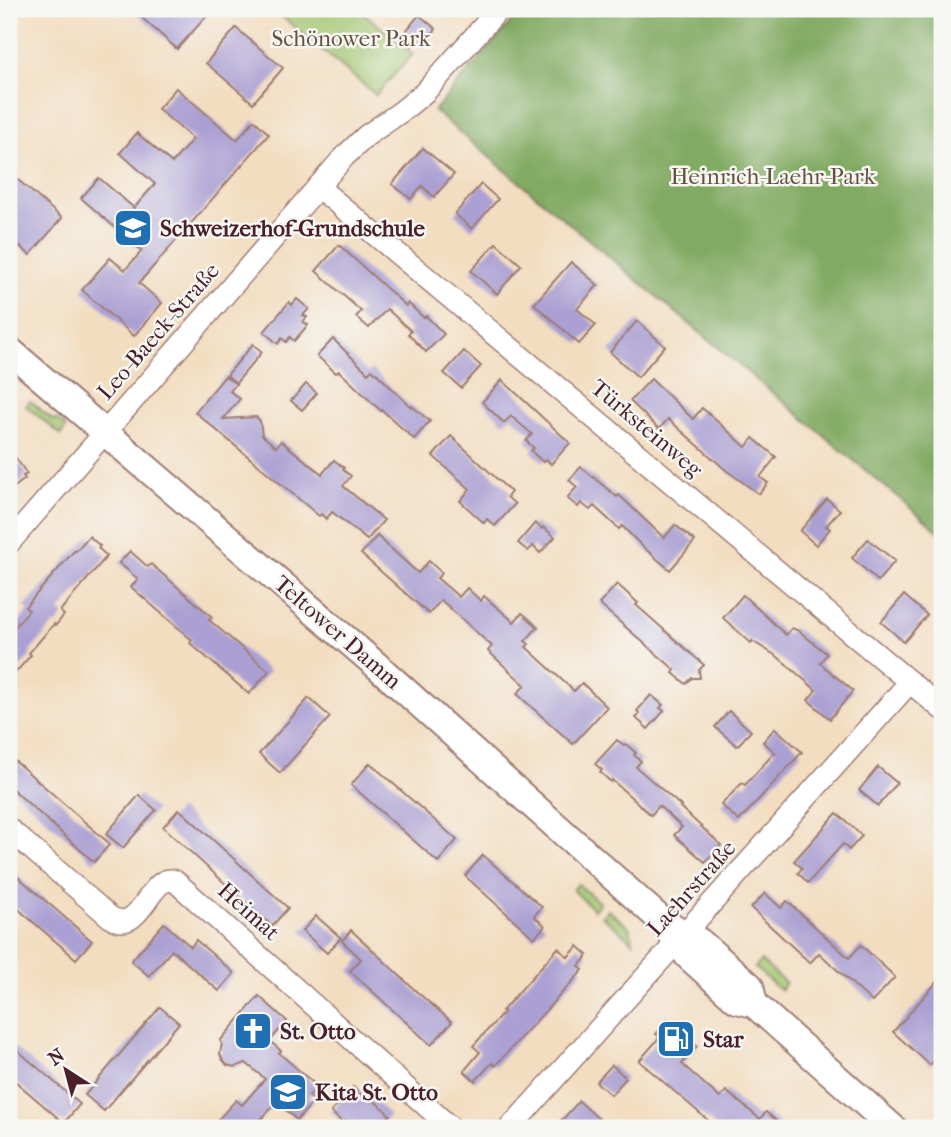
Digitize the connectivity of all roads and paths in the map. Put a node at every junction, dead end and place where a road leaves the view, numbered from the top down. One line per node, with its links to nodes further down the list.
1 (499, 9): 2 (street, Leo-Baeck-Straße)
2 (318, 187): 4 (street, Leo-Baeck-Straße); 6 (street, Türksteinweg)
3 (9, 349): 4 (main road, Teltower Damm)
4 (105, 432): 5 (street, Leo-Baeck-Straße); 9 (main road, Teltower Damm)
5 (9, 543)
6 (910, 682): 7 (street, Türksteinweg); 9 (street, Laehrstraße)
7 (942, 709)
8 (9, 829): 10 (street, Heimat)
9 (681, 938): 11 (street, Laehrstraße); 12 (main road, Teltower Damm)
10 (451, 1128)
11 (510, 1128)
12 (893, 1128)

